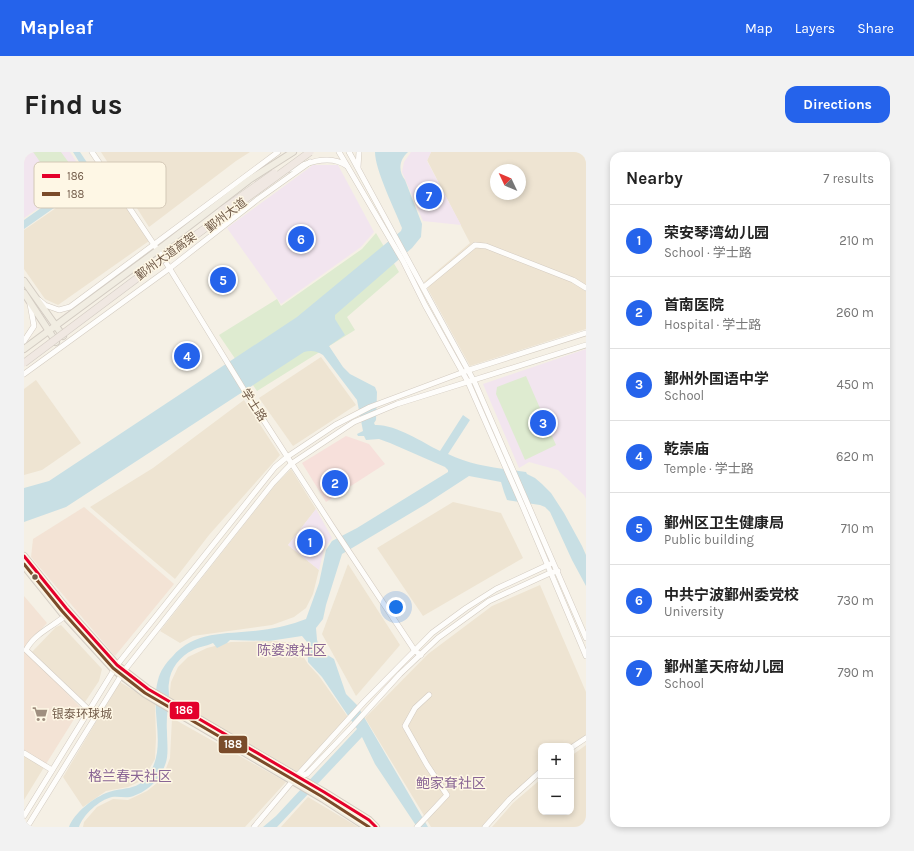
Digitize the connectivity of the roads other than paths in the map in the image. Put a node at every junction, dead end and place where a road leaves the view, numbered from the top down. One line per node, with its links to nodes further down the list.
1 (92, 152): 10 (street, 学士路)
2 (278, 152): 17 (street, 鄞州大道)
3 (303, 152): 35 (highway, 鄞州大道高架, bridge)
4 (310, 152): 36 (highway, 鄞州大道高架, bridge)
5 (314, 152): 13 (main road, 鄞州大道)
6 (339, 152): 12 (street)
7 (349, 152): 14 (street)
8 (359, 152): 14 (street)
9 (290, 153): 17 (main road, 鄞州大道)
10 (99, 162)
11 (310, 162): 12 (street); 13 (street); 20 (street, 鄞州大道)
12 (347, 167): 16 (street)
13 (287, 170): 19 (main road, 鄞州大道)
14 (359, 170): 16 (street)
15 (130, 208): 17 (street, 学士路)
16 (390, 233): 18 (street)
17 (156, 247): 19 (street, 学士路); 25 (street, 鄞州大道); 27 (main road, 鄞州大道)
18 (405, 259): 22 (street); 38 (street)
19 (165, 261): 20 (street, 学士路); 30 (main road, 鄞州大道)
20 (170, 268): 39 (street, 鄞州大道); 42 (street, 学士路)
21 (24, 281): 25 (main road)
22 (424, 287): 23 (street); 37 (street)
23 (586, 288)
24 (24, 293): 26 (main road)
25 (34, 295): 27 (main road)
26 (30, 303): 28 (main road); 31 (street)
27 (56, 326): 28 (main road, 鄞州大道); 30 (main road)
28 (49, 331): 32 (main road); 34 (main road, 鄞州大道)
29 (586, 333): 37 (street)
30 (63, 336): 32 (main road, 鄞州大道)
31 (24, 341)
32 (56, 342): 36 (main road, 鄞州大道)
33 (586, 345): 40 (street)
34 (24, 350)
35 (24, 358)
36 (24, 364)
37 (469, 370): 38 (street); 40 (street)
38 (463, 372): 41 (street); 42 (street)
39 (24, 374)
40 (474, 380): 41 (street); 43 (street)
41 (468, 382): 43 (street); 44 (street)
42 (287, 457): 44 (street, 学士路); 57 (street)
43 (507, 462): 45 (street)
44 (292, 464): 54 (street, 学士路); 58 (street)
45 (526, 507): 47 (street); 48 (street)
46 (24, 556): 57 (main road)
47 (554, 562): 48 (street); 50 (street)
48 (547, 565): 51 (street); 54 (street)
49 (24, 566): 52 (main road)
50 (558, 571): 51 (street); 53 (street)
51 (550, 573): 55 (street); 56 (street)
52 (65, 616): 57 (main road); 60 (street)
53 (586, 638)
54 (415, 650): 55 (street, 学士路); 66 (street)
55 (421, 655): 66 (street)
56 (586, 656)
57 (115, 668): 58 (main road); 60 (street)
58 (122, 673): 66 (main road); 66 (main road); 68 (street)
59 (430, 695): 72 (street)
60 (89, 710): 64 (street)
61 (586, 738): 62 (street)
62 (574, 746)
63 (24, 753): 64 (street)
64 (52, 770): 67 (street)
65 (538, 774): 73 (street)
66 (296, 779): 69 (street); 70 (main road); 71 (main road)
67 (24, 816)
68 (27, 827)
69 (254, 827)
70 (366, 827)
71 (376, 827)
72 (417, 827)
73 (485, 827)

